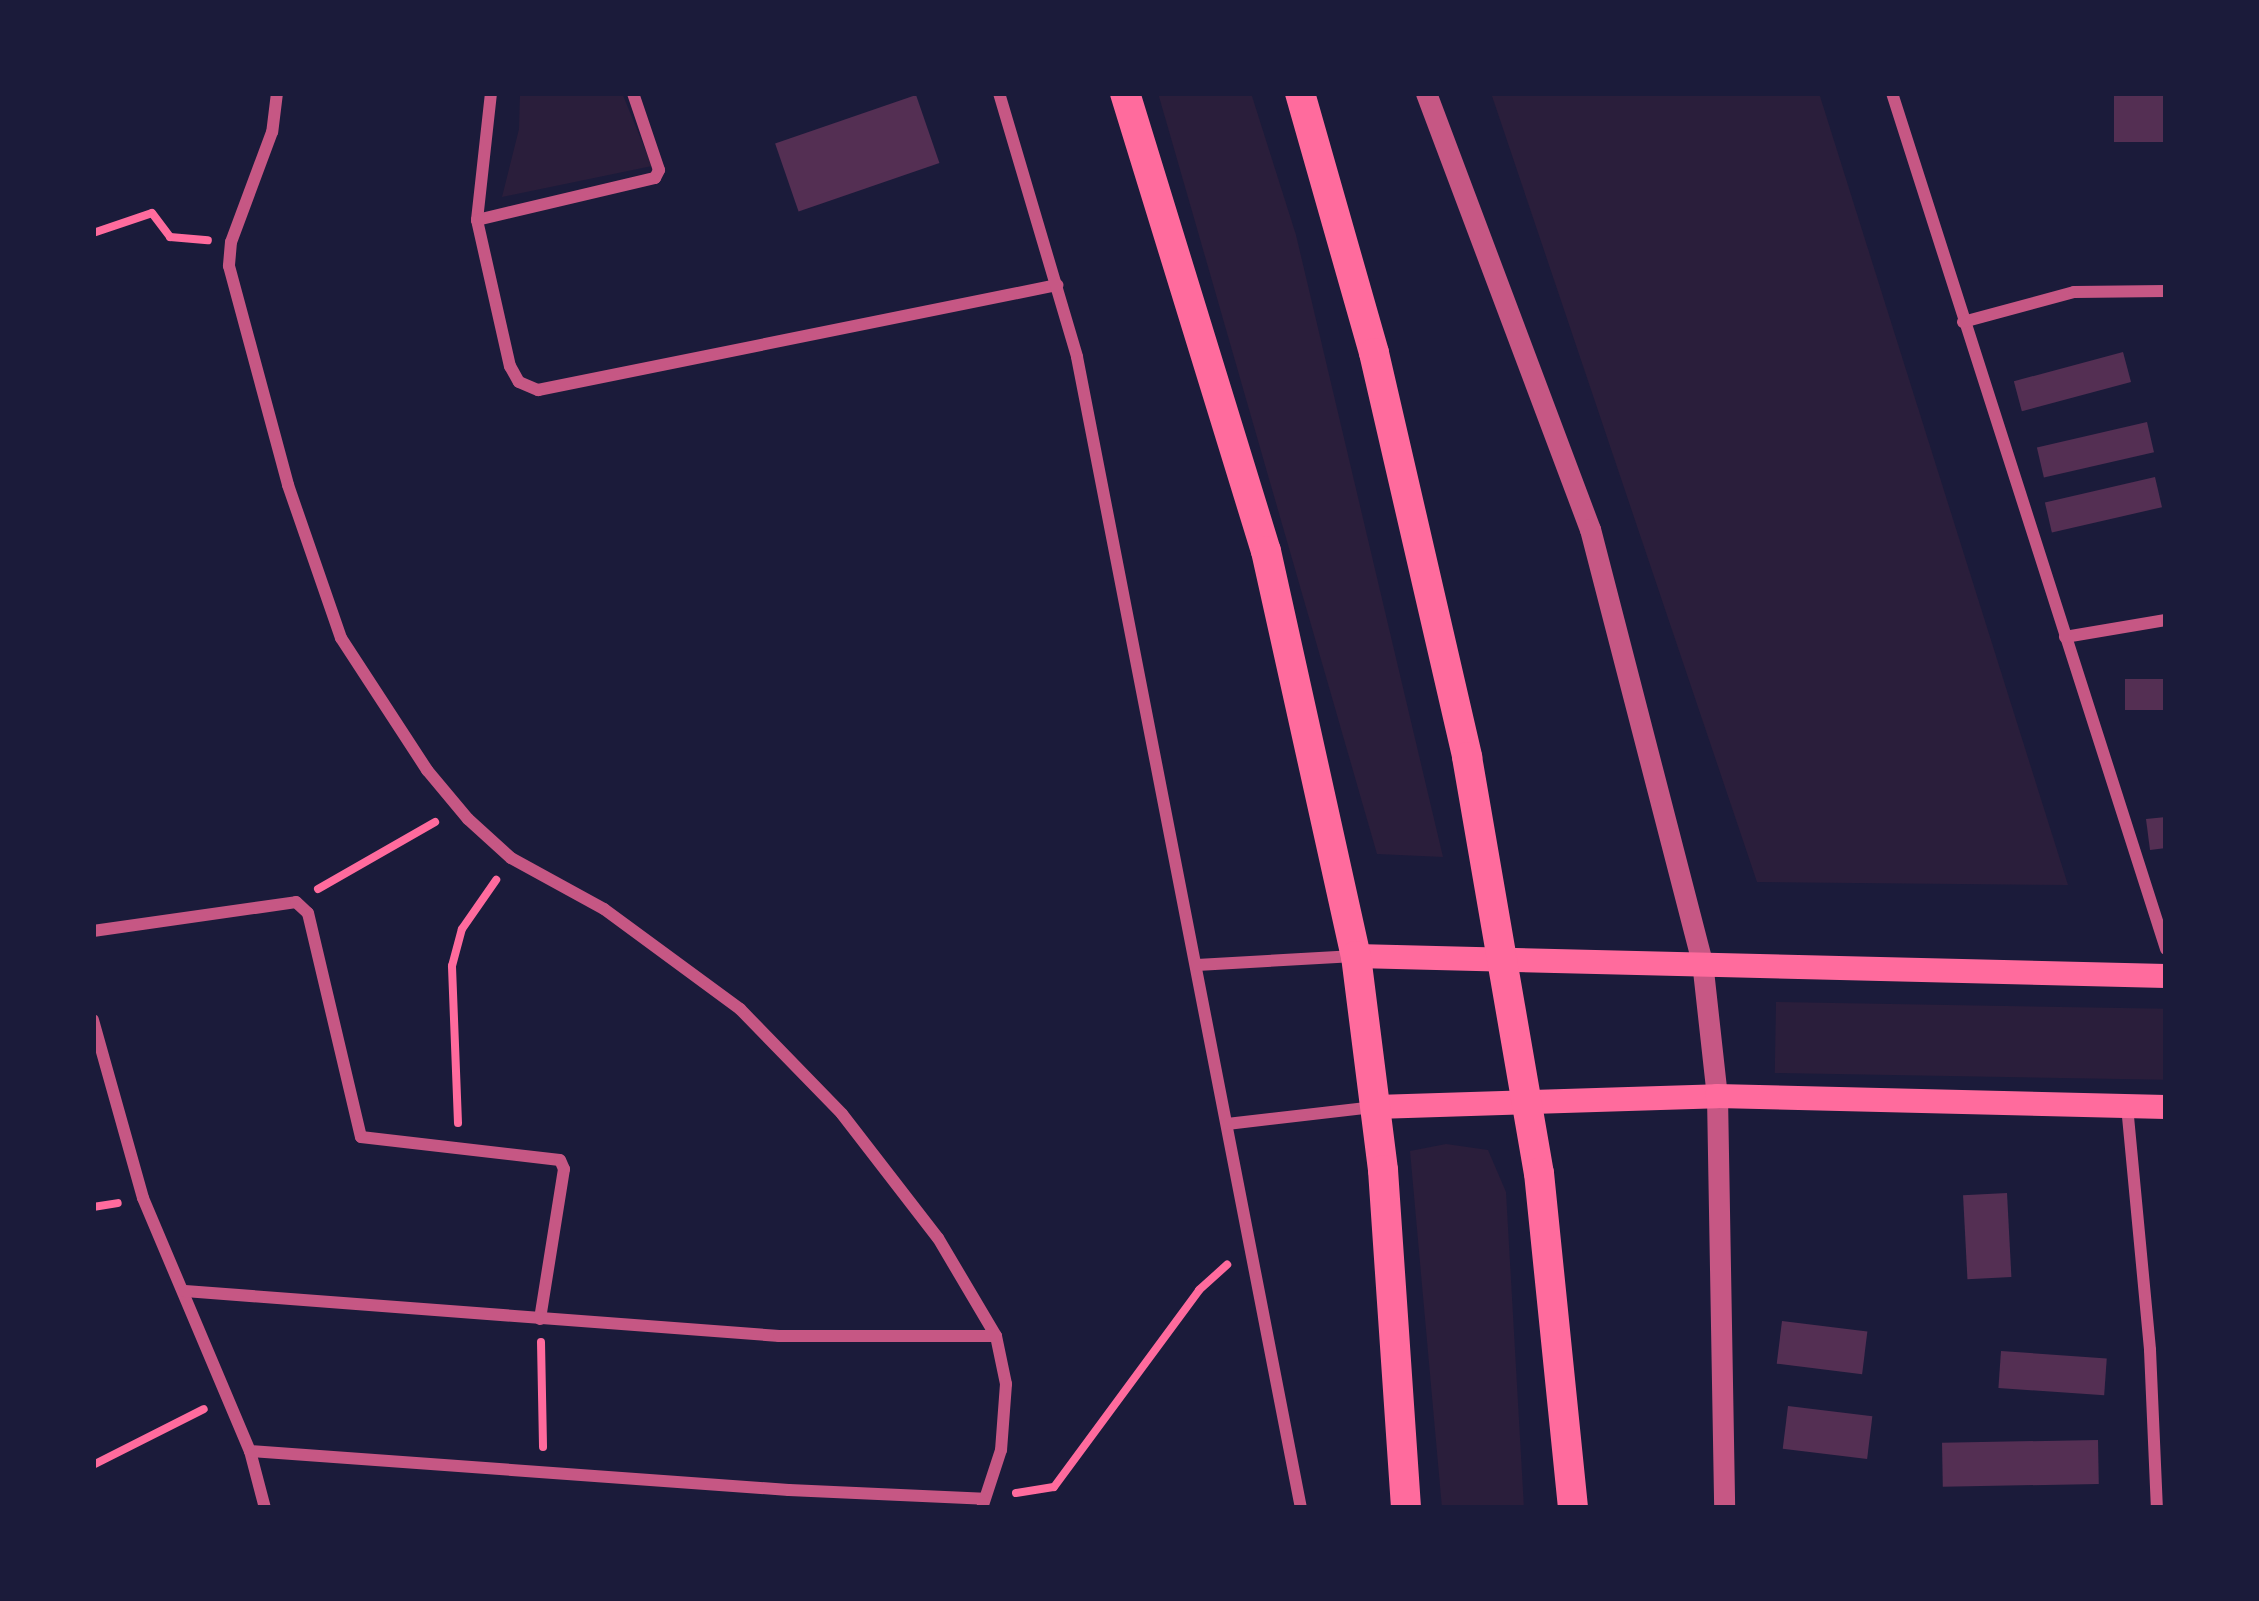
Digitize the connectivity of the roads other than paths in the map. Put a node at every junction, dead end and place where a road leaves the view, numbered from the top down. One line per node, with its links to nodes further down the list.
1 (277, 93): 31 (street)
2 (491, 93): 9 (street)
3 (633, 93): 9 (street)
4 (999, 93): 10 (street)
5 (1125, 93): 17 (main road)
6 (1300, 93): 18 (main road)
7 (1426, 93): 19 (street)
8 (1892, 93): 12 (street)
9 (477, 220): 10 (street)
10 (1057, 285): 20 (street)
11 (2166, 291): 12 (street)
12 (1963, 322): 14 (street)
13 (2166, 620): 14 (street)
14 (2065, 637): 16 (street)
15 (93, 931): 30 (street)
16 (2166, 949)
17 (1356, 956): 18 (main road); 20 (street); 26 (main road)
18 (1505, 960): 19 (main road); 24 (main road)
19 (1702, 961): 21 (main road); 23 (street)
20 (1197, 965): 28 (street)
21 (2166, 976)
22 (93, 1020): 29 (street)
23 (1717, 1096): 24 (main road); 25 (main road); 39 (street)
24 (1528, 1104): 26 (main road); 38 (main road)
25 (2127, 1105): 27 (main road); 33 (street)
26 (1376, 1107): 28 (street); 37 (main road)
27 (2166, 1107)
28 (1227, 1124): 36 (street)
29 (185, 1291): 30 (street); 32 (street)
30 (540, 1319): 31 (street)
31 (996, 1336): 34 (street)
32 (250, 1451): 34 (street); 35 (street)
33 (2162, 1490): 40 (street)
34 (983, 1503)
35 (265, 1508)
36 (1300, 1508)
37 (1406, 1508)
38 (1573, 1508)
39 (1724, 1508)
40 (2157, 1508)

